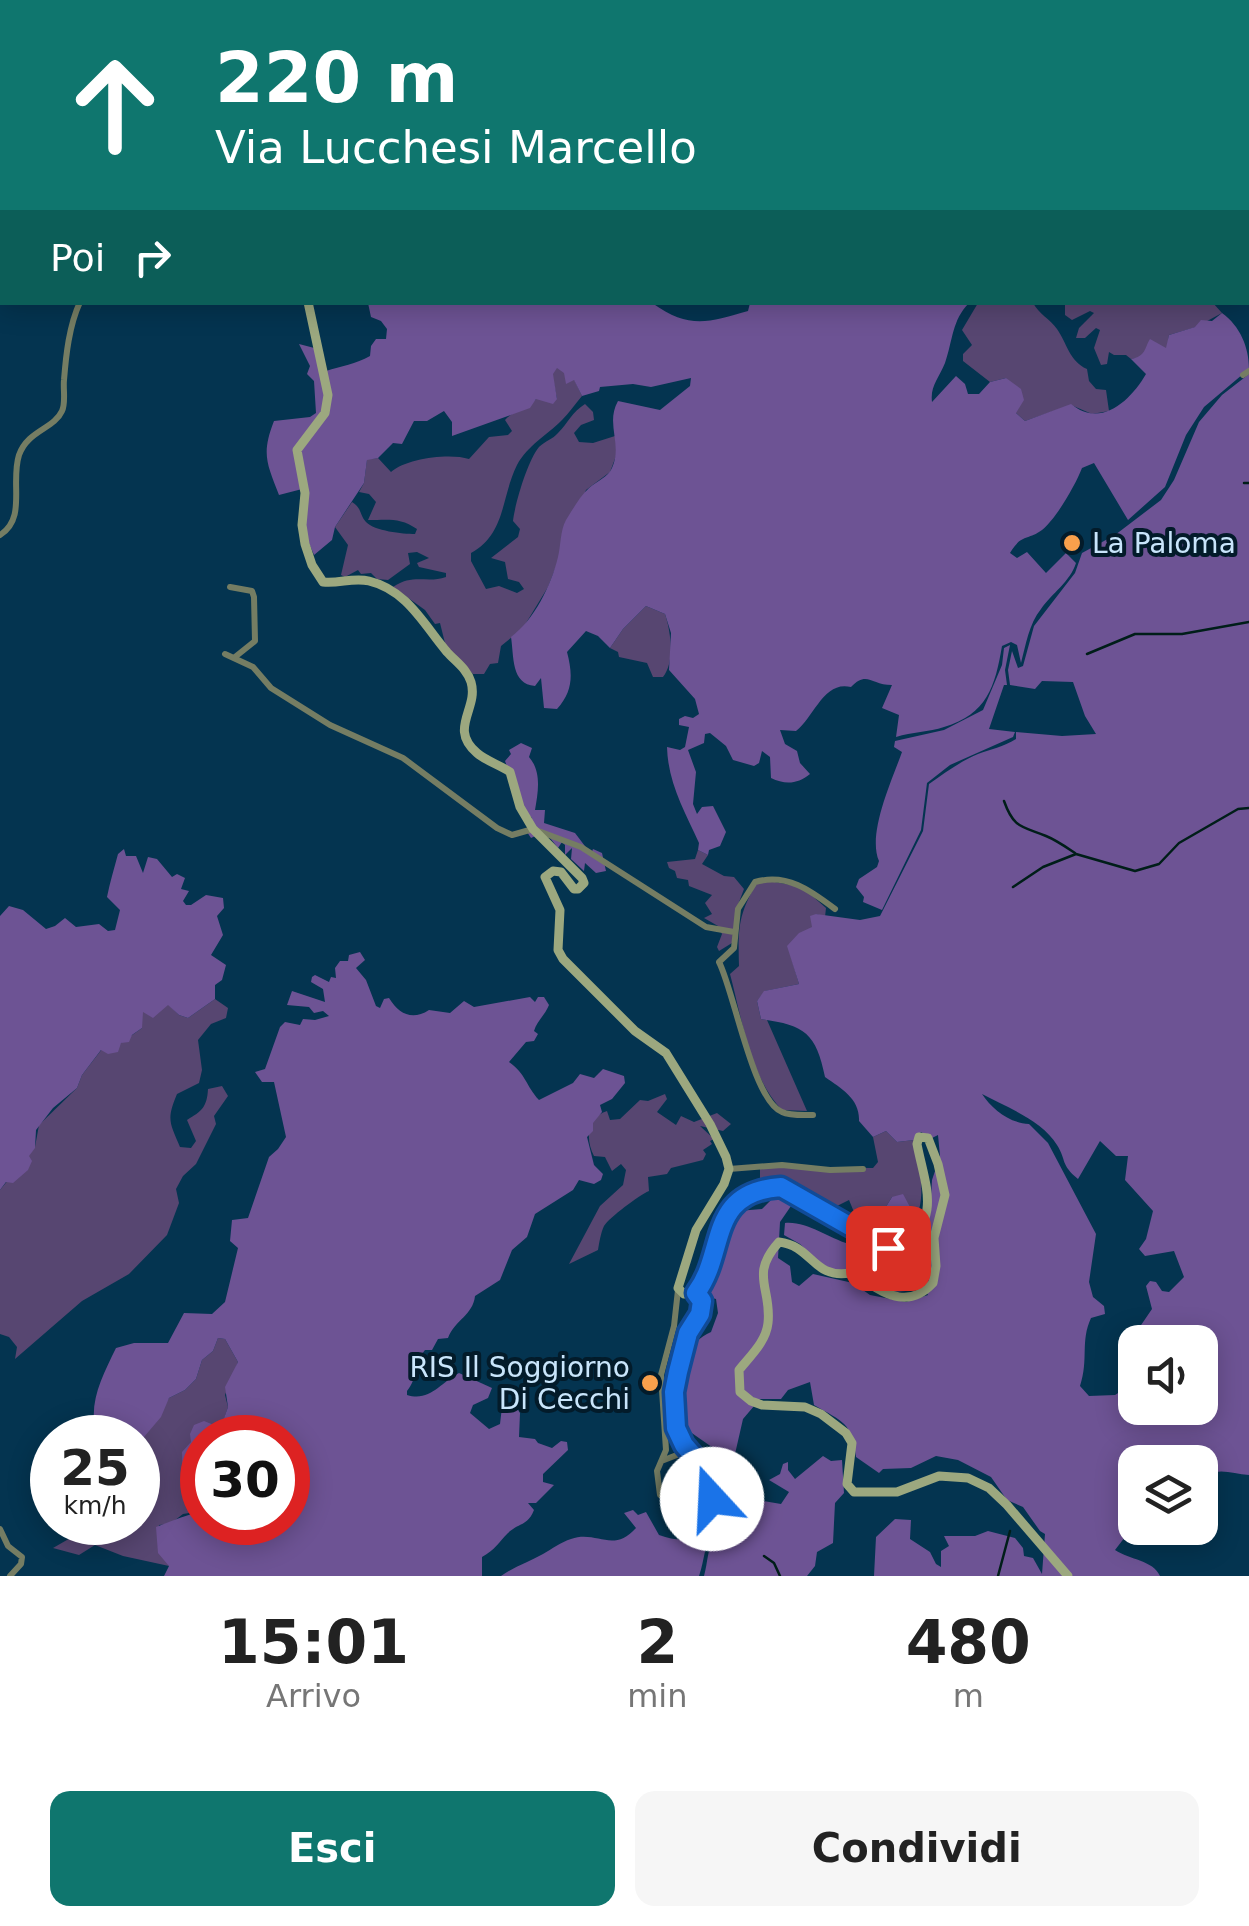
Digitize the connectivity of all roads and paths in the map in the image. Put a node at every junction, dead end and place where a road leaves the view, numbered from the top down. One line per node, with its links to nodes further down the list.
1 (79, 305): 3 (street)
2 (309, 305): 7 (street)
3 (0, 534)
4 (230, 587): 6 (street)
5 (225, 654): 6 (street)
6 (235, 657): 7 (street)
7 (533, 829): 9 (street); 11 (street)
8 (835, 909): 9 (street)
9 (734, 932): 10 (street)
10 (814, 1116)
11 (729, 1169): 12 (street); 13 (street)
12 (863, 1169)
13 (678, 1288): 14 (street); 16 (street)
14 (696, 1293): 15 (street); 21 (street)
15 (693, 1454): 16 (street); 18 (street)
16 (664, 1460): 17 (street)
17 (660, 1495)
18 (706, 1513)
19 (0, 1530): 20 (street)
20 (10, 1576)
21 (1068, 1576)

